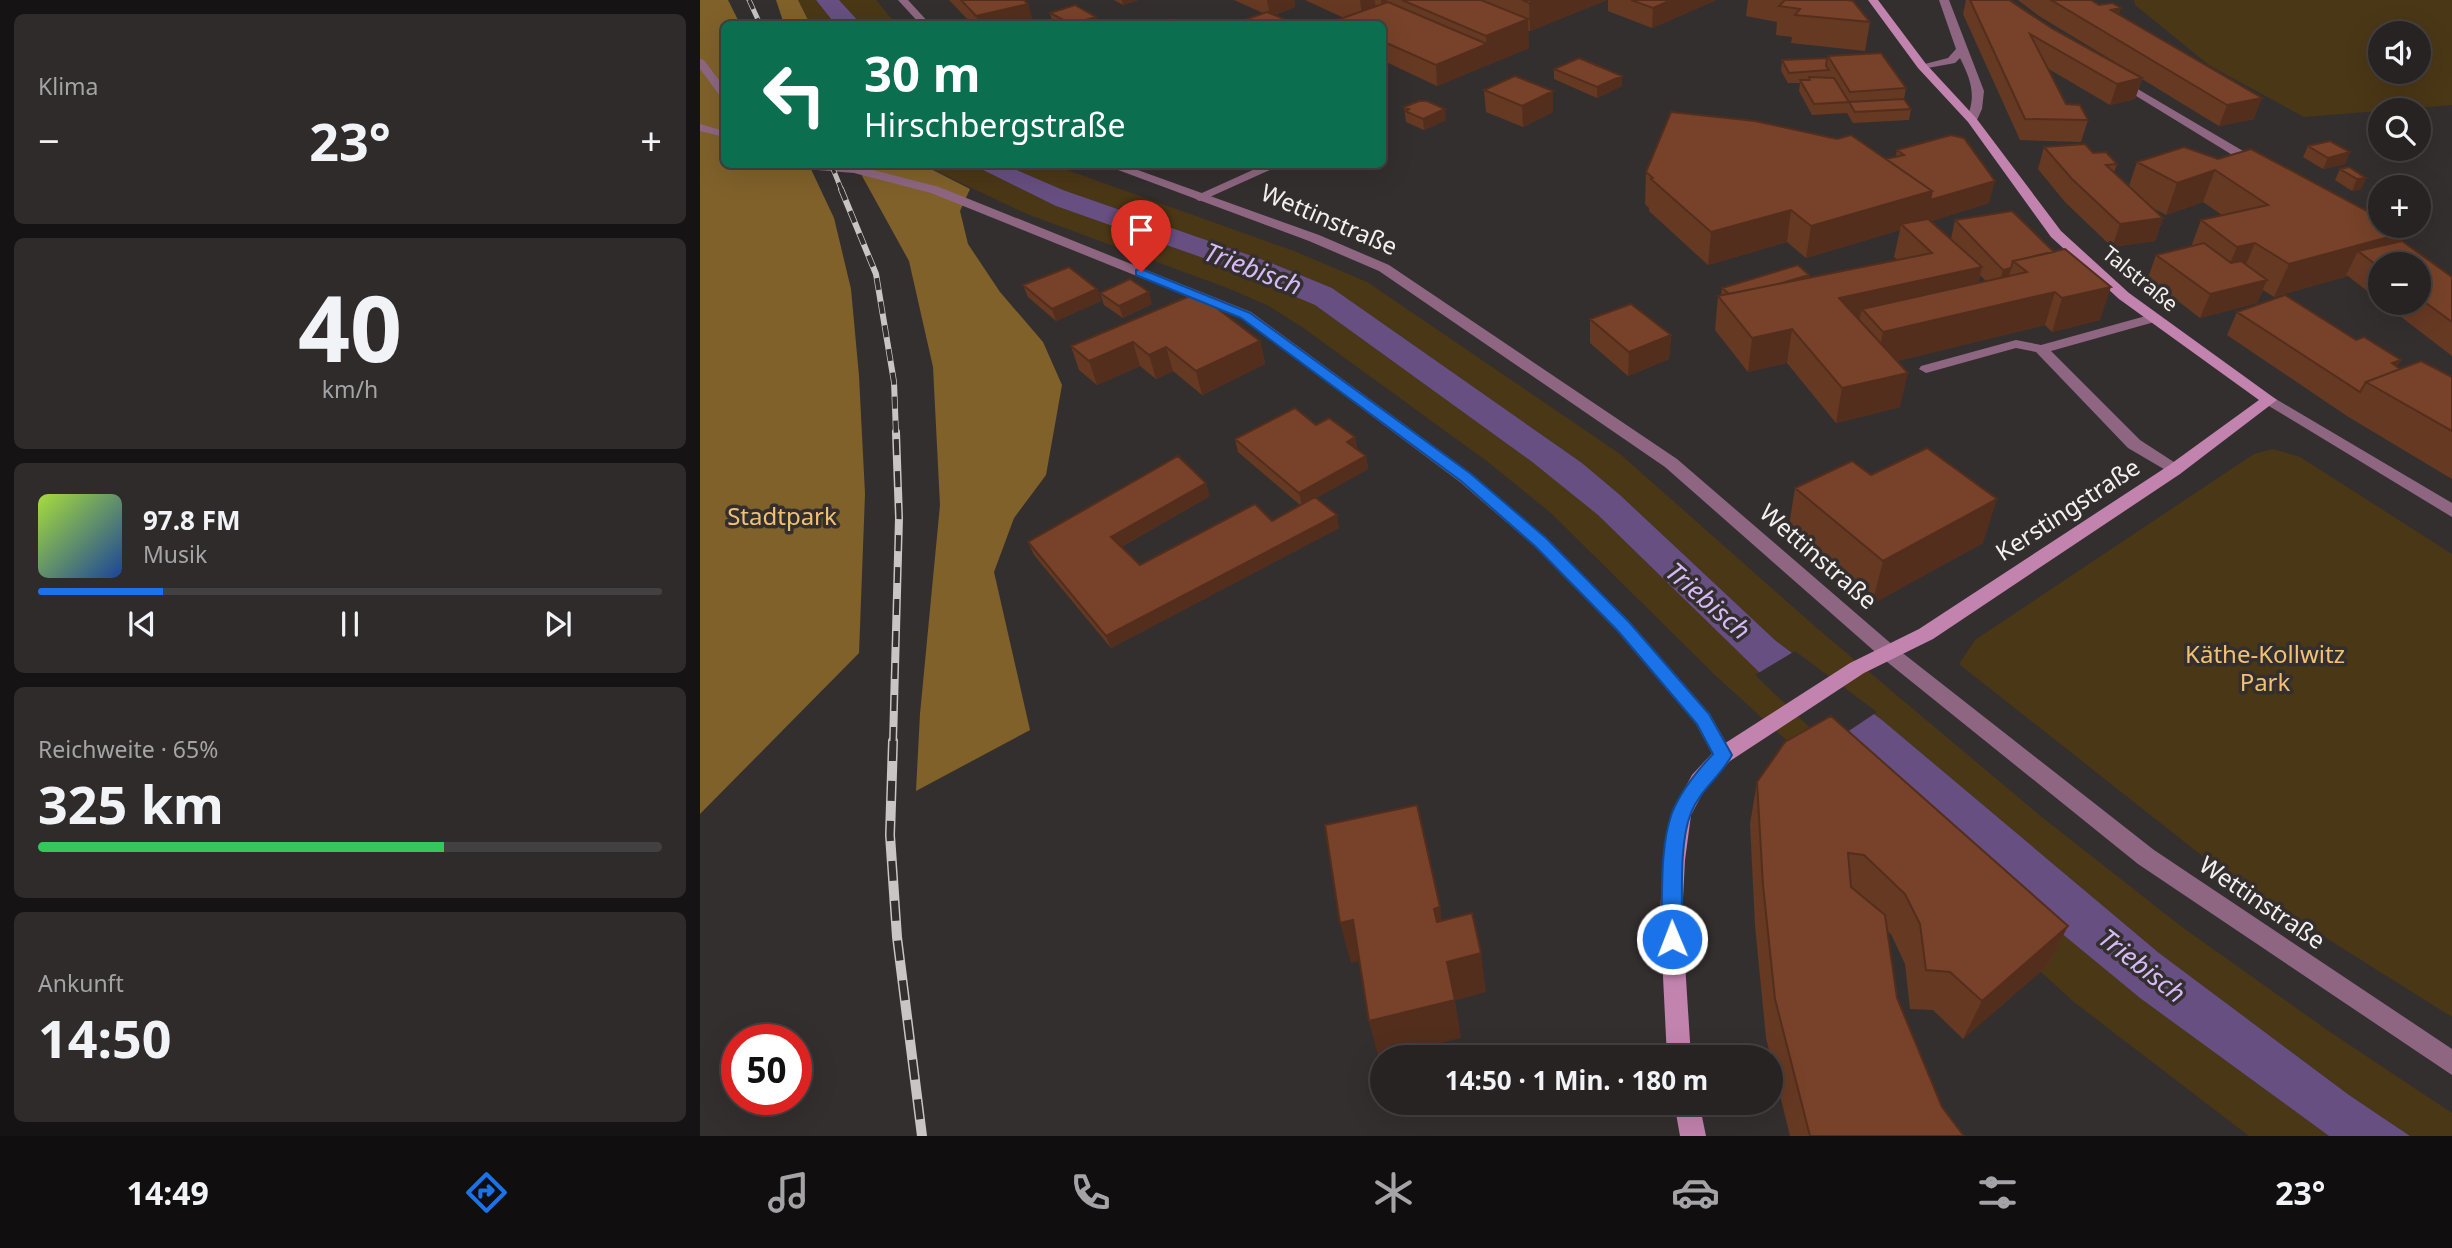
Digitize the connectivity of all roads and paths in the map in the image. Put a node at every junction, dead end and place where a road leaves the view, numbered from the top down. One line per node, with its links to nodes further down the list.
1 (903, 0): 4 (street)
2 (1873, 0): 7 (main road, Talstraße)
3 (1944, 0): 5 (street)
4 (922, 21)
5 (1961, 50): 7 (street); 10 (street)
6 (700, 62): 9 (street)
7 (1922, 66): 10 (main road, Talstraße)
8 (2105, 72): 16 (street)
9 (721, 90)
10 (1972, 120): 18 (main road, Talstraße)
11 (700, 127): 12 (street)
12 (721, 133)
13 (842, 168): 25 (street)
14 (1119, 168): 17 (street, Wettinstraße)
15 (1268, 168): 17 (street)
16 (2266, 170)
17 (1199, 197): 24 (street, Wettinstraße)
18 (2153, 318): 19 (street); 21 (main road, Talstraße)
19 (2041, 349): 20 (street); 22 (street)
20 (1926, 369)
21 (2269, 400): 22 (main road, Kerstingstraße); 23 (street, Talstraße)
22 (2174, 470): 24 (main road, Kerstingstraße)
23 (2452, 511)
24 (1888, 652): 25 (main road, Kerstingstraße); 27 (street, Wettinstraße)
25 (1723, 755): 26 (main road, Kerstingstraße)
26 (1678, 1045)
27 (2452, 1063)
28 (1689, 1115): 29 (main road)
29 (1693, 1136)

